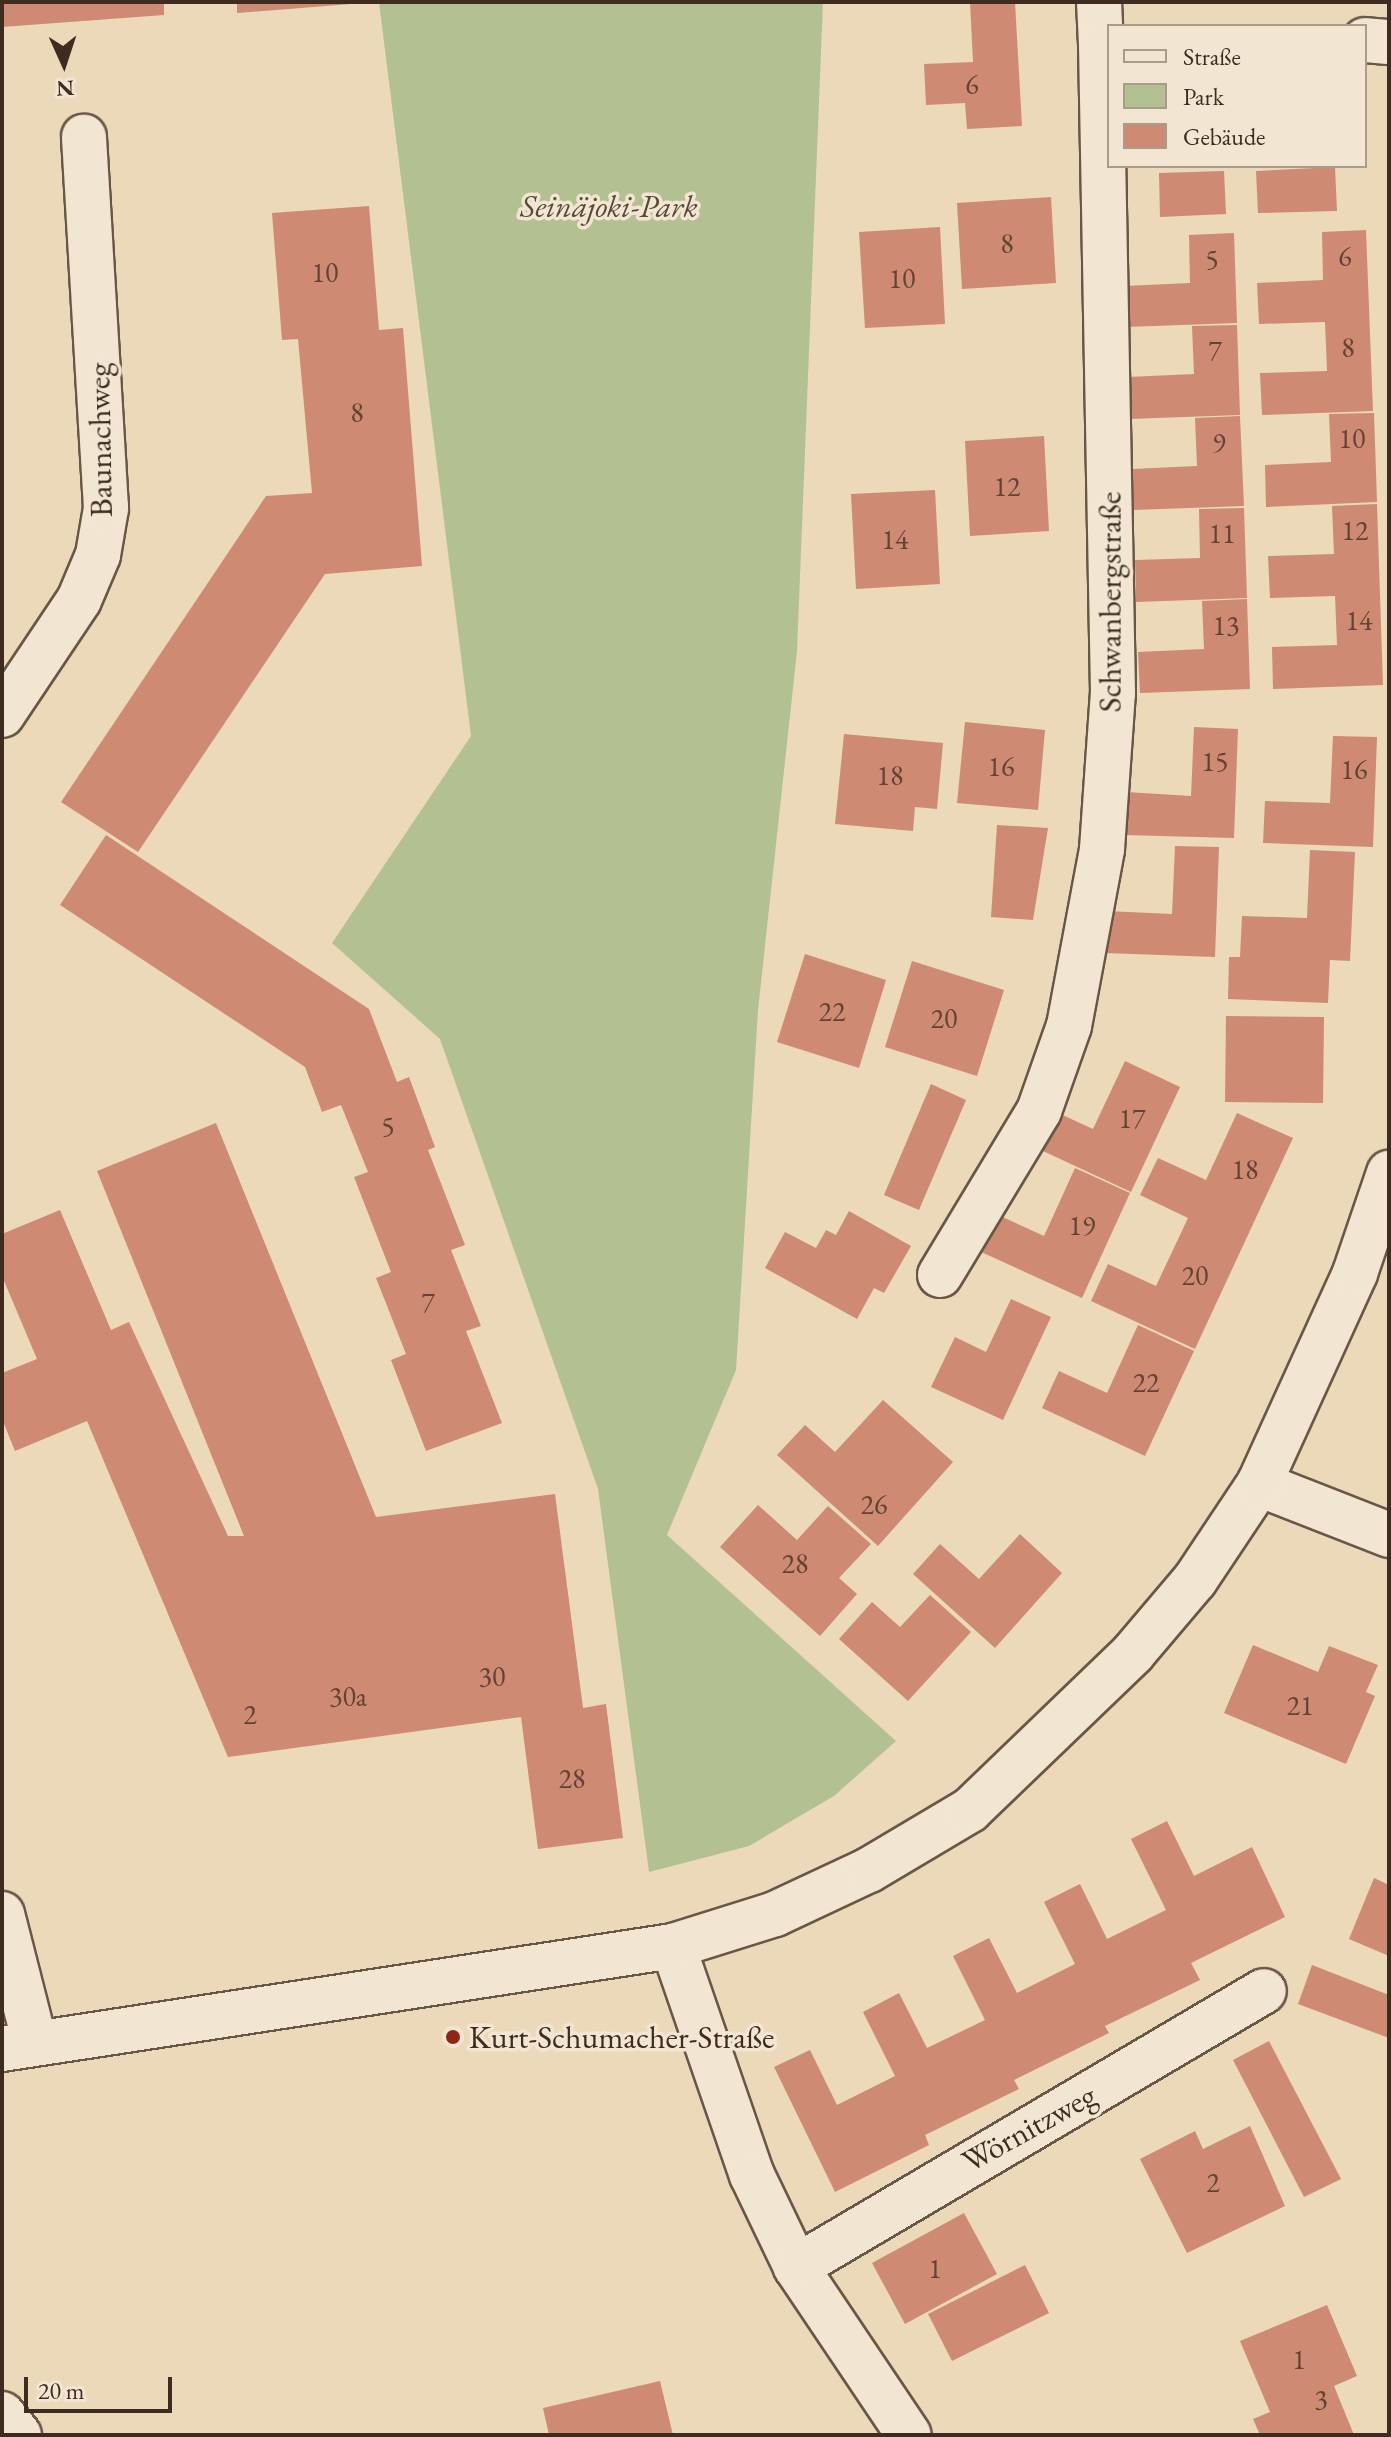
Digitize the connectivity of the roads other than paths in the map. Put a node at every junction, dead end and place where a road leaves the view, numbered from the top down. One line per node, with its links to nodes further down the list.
1 (1099, 2): 4 (street, Schwanbergstraße)
2 (1367, 40): 3 (street)
3 (1389, 42)
4 (1105, 45): 8 (street, Schwanbergstraße)
5 (84, 137): 6 (street, Baunachweg)
6 (2, 715)
7 (1389, 1173): 9 (street)
8 (940, 1275)
9 (1259, 1484): 10 (street); 12 (street)
10 (1389, 1535)
11 (2, 1914): 14 (street)
12 (673, 1946): 14 (street); 15 (street)
13 (1264, 1991): 15 (street, Wörnitzweg)
14 (18, 2046)
15 (796, 2267): 18 (street)
16 (2, 2414): 17 (street)
17 (19, 2435)
18 (909, 2435)

